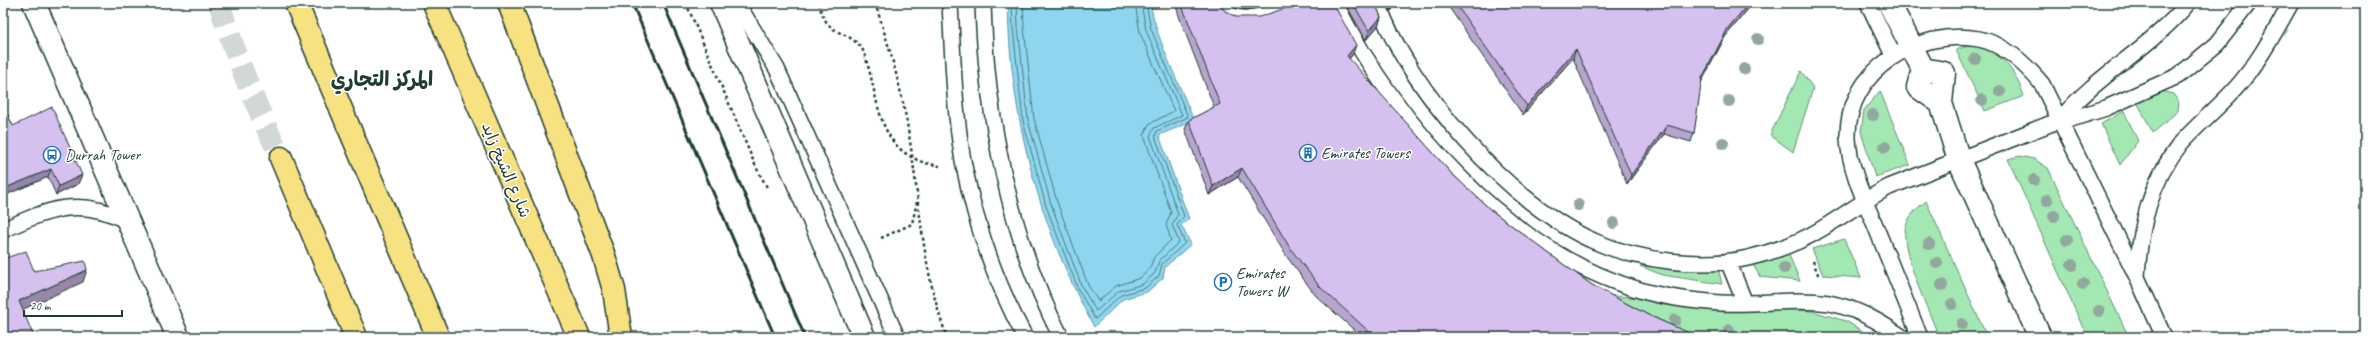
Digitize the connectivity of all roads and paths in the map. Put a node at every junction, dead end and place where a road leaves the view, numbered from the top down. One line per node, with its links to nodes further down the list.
1 (34, 3): 27 (street)
2 (296, 3): 37 (highway)
3 (434, 3): 38 (highway, شارع الشيخ زايد)
4 (509, 3): 39 (highway)
5 (721, 3): 40 (street)
6 (738, 3): 41 (lane)
7 (819, 3): 24 (path)
8 (875, 3): 26 (path, bridge)
9 (950, 3): 43 (lane)
10 (983, 3): 44 (lane)
11 (1219, 3): 12 (lane)
12 (1296, 3)
13 (1335, 3): 33 (lane)
14 (1378, 3): 31 (lane)
15 (1868, 3): 20 (lane)
16 (1889, 3): 20 (street)
17 (2188, 3): 21 (lane)
18 (2249, 3): 21 (lane)
19 (2291, 3): 32 (lane)
20 (1902, 51): 21 (lane); 23 (street); 25 (lane)
21 (2060, 120): 23 (lane); 32 (lane)
22 (280, 158): 36 (highway)
23 (1959, 160): 25 (lane); 47 (street)
24 (916, 161)
25 (1865, 200): 29 (lane); 46 (lane)
26 (917, 202): 30 (path); 42 (path, bridge)
27 (126, 220): 28 (lane); 35 (street)
28 (3, 230)
29 (1804, 238): 31 (lane); 34 (path)
30 (878, 239)
31 (1728, 262): 33 (lane)
32 (2137, 277): 48 (lane)
33 (1745, 303): 34 (lane)
34 (1828, 303): 45 (lane)
35 (178, 337)
36 (356, 337)
37 (438, 337)
38 (579, 337)
39 (622, 337)
40 (864, 337)
41 (897, 337)
42 (947, 337)
43 (1025, 337)
44 (1061, 337)
45 (1902, 337)
46 (1920, 337)
47 (2040, 337)
48 (2164, 337)

